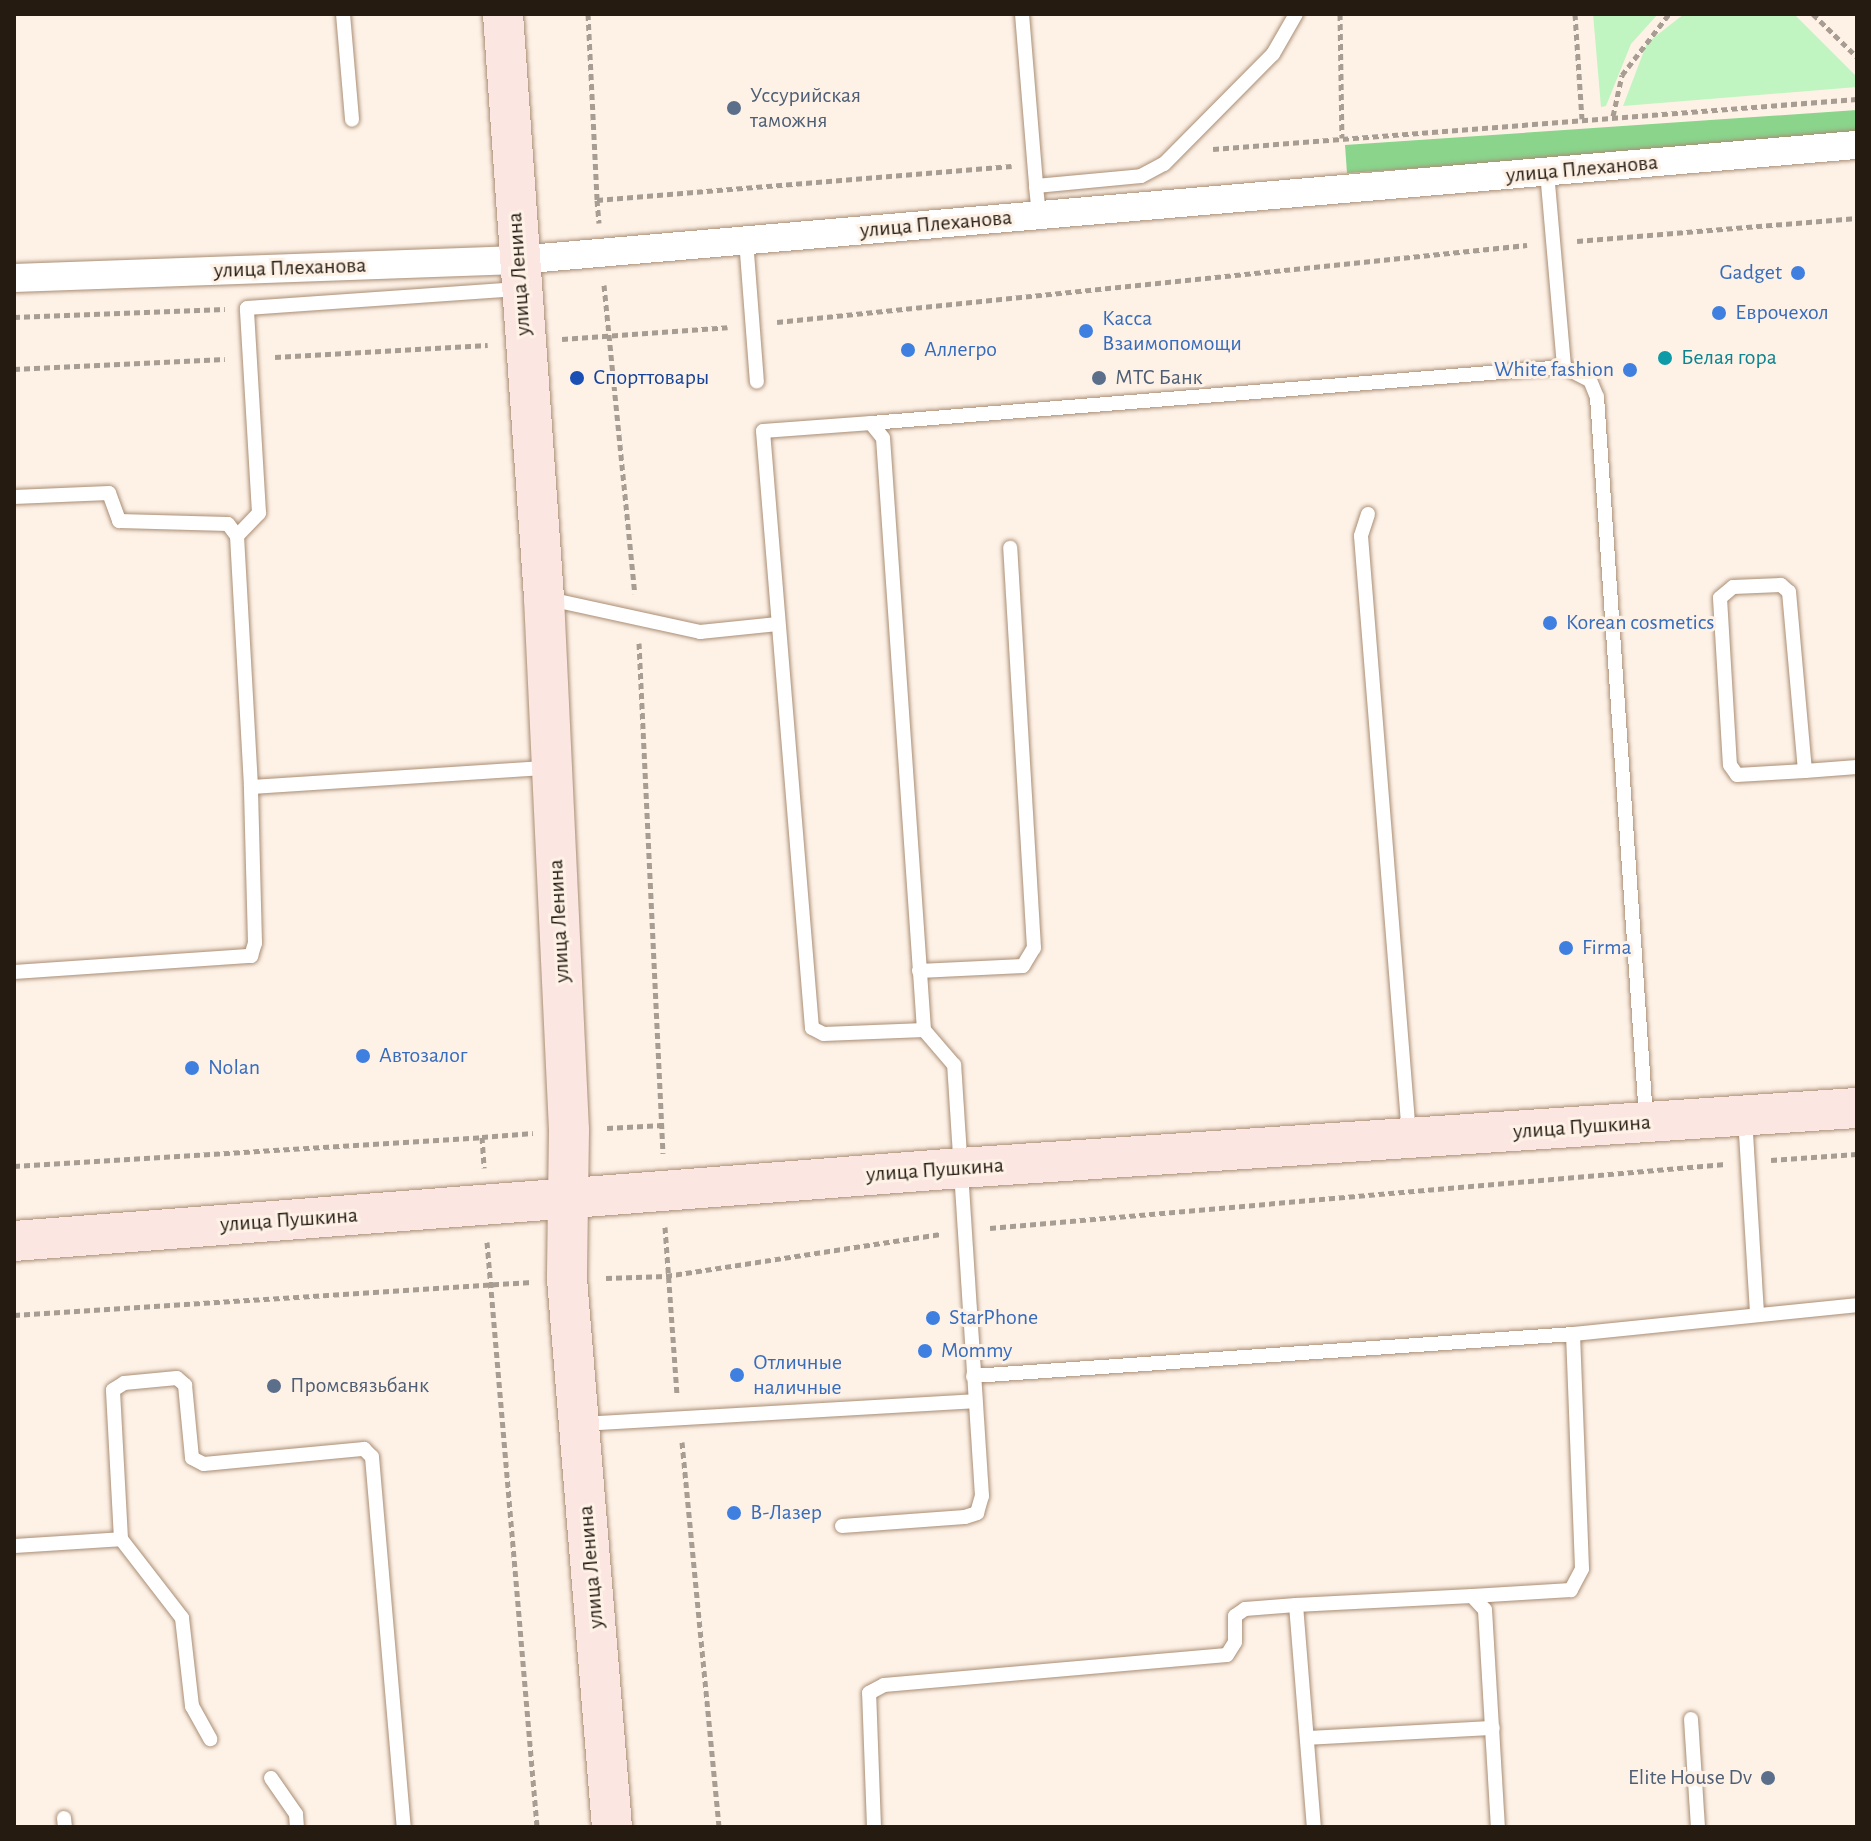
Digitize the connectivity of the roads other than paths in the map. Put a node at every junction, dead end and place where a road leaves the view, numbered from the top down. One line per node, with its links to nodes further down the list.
1 (343, 14): 5 (lane)
2 (503, 14): 11 (main road, улица Ленина)
3 (1022, 14): 8 (lane)
4 (1296, 14): 8 (lane)
5 (352, 120)
6 (1857, 145): 7 (street, улица Плеханова)
7 (1547, 172): 9 (street, улица Плеханова); 13 (lane)
8 (1036, 186): 9 (lane)
9 (1039, 215): 10 (street, улица Плеханова)
10 (746, 240): 11 (street, улица Плеханова); 14 (lane)
11 (519, 274): 12 (street, улица Плеханова); 18 (lane); 20 (main road, улица Ленина)
12 (14, 278)
13 (1564, 367): 15 (lane); 31 (lane)
14 (757, 382)
15 (871, 423): 21 (lane); 26 (lane)
16 (14, 497): 18 (lane)
17 (1368, 514): 32 (lane)
18 (237, 536): 25 (lane)
19 (1010, 548): 26 (lane)
20 (544, 598): 21 (lane); 23 (main road, улица Ленина)
21 (778, 624): 28 (lane)
22 (1857, 767): 24 (lane)
23 (552, 768): 25 (lane); 34 (main road, улица Ленина)
24 (1805, 771): 24 (lane)
25 (251, 787): 27 (lane)
26 (919, 971): 28 (lane)
27 (14, 972)
28 (924, 1030): 33 (lane)
29 (1857, 1108): 30 (main road, улица Пушкина)
30 (1745, 1115): 31 (main road, улица Пушкина); 37 (lane)
31 (1646, 1122): 32 (main road, улица Пушкина)
32 (1409, 1139): 33 (main road, улица Пушкина)
33 (960, 1168): 34 (main road, улица Пушкина); 39 (lane)
34 (569, 1198): 35 (main road, улица Пушкина); 41 (main road, улица Ленина)
35 (14, 1241)
36 (1857, 1305): 37 (lane)
37 (1757, 1312): 38 (lane)
38 (1573, 1334): 39 (lane); 45 (lane)
39 (973, 1376): 40 (lane)
40 (975, 1401): 41 (lane); 42 (lane)
41 (579, 1424): 54 (main road, улица Ленина)
42 (842, 1526)
43 (121, 1539): 44 (lane); 50 (lane); 53 (lane)
44 (14, 1546)
45 (1472, 1596): 46 (lane); 48 (lane)
46 (1296, 1605): 49 (lane); 55 (lane)
47 (1691, 1719): 58 (lane)
48 (1493, 1728): 49 (lane); 57 (lane)
49 (1307, 1738): 56 (lane)
50 (210, 1739)
51 (271, 1778): 52 (lane)
52 (297, 1827)
53 (404, 1827)
54 (612, 1827)
55 (874, 1827)
56 (1314, 1827)
57 (1498, 1827)
58 (1698, 1827)

